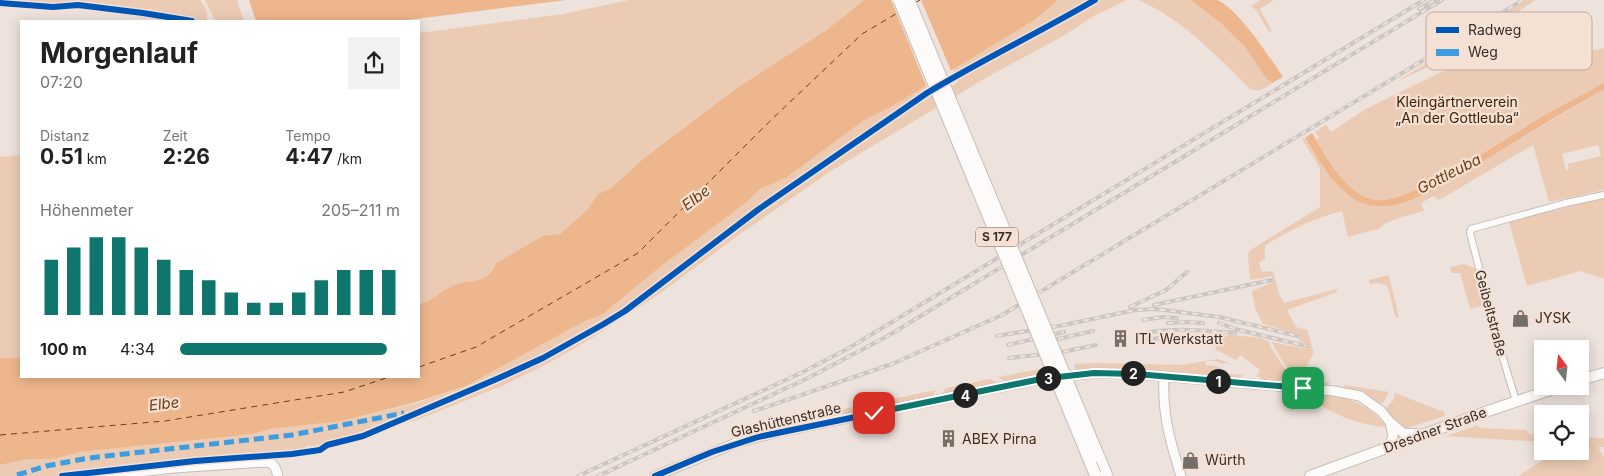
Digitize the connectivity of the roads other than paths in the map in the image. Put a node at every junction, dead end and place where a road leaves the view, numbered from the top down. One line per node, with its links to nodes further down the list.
1 (899, 0): 15 (highway, S 177, bridge)
2 (909, 0): 16 (highway, S 177, bridge)
3 (1604, 195): 8 (street, Geibeltstraße)
4 (1604, 373): 6 (main road)
5 (1164, 376): 9 (street, Glashüttenstraße); 14 (street, Glashüttenstraße); 17 (street)
6 (1589, 377)
7 (1534, 395): 8 (main road, Dresdner Straße)
8 (1516, 401): 10 (main road, Dresdner Straße)
9 (1390, 422): 10 (street, Glashüttenstraße); 11 (street)
10 (1425, 434): 11 (main road, Dresdner Straße)
11 (1389, 448): 18 (main road, Dresdner Straße)
12 (103, 476): 13 (street)
13 (278, 476)
14 (655, 476)
15 (1096, 476)
16 (1107, 476)
17 (1181, 476)
18 (1310, 476)

